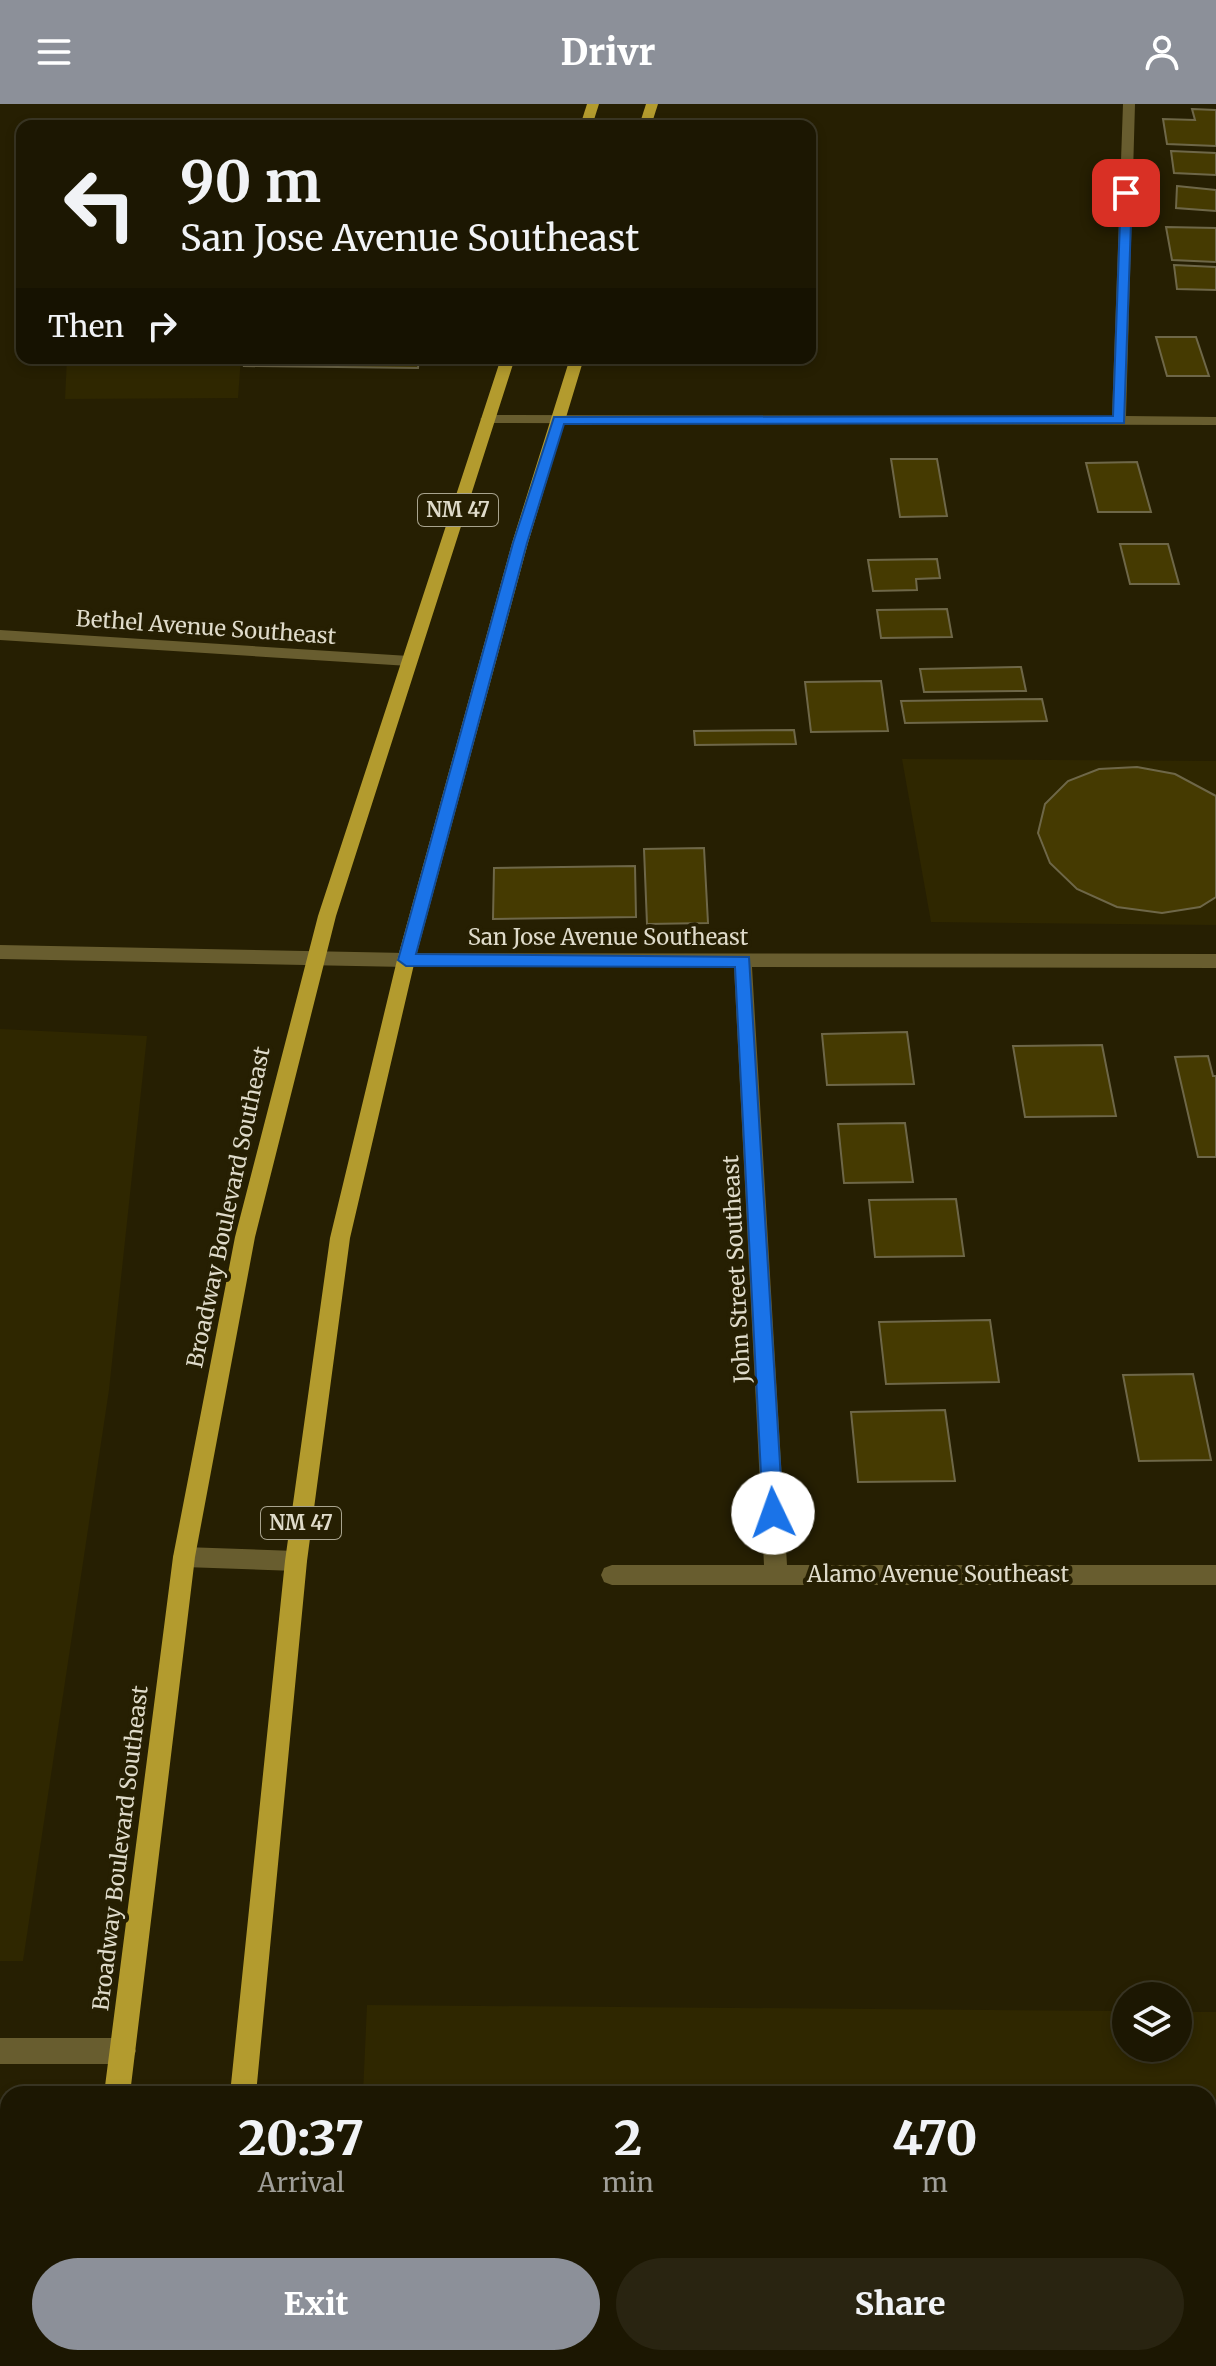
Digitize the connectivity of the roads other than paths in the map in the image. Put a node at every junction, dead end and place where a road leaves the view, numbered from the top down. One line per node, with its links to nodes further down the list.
1 (1129, 104): 6 (street)
2 (506, 364): 4 (main road, Broadway Boulevard Southeast / NM 47)
3 (575, 364): 5 (main road, NM 47)
4 (487, 419): 5 (street); 9 (main road, Broadway Boulevard Southeast / NM 47)
5 (559, 420): 6 (street); 12 (main road, NM 47)
6 (1119, 420): 7 (street)
7 (1216, 421)
8 (0, 635): 9 (street, Bethel Avenue Southeast)
9 (409, 661): 11 (main road, Broadway Boulevard Southeast / NM 47)
10 (0, 952): 11 (street, San Jose Avenue Southeast)
11 (315, 957): 12 (street, San Jose Avenue Southeast); 15 (main road, Broadway Boulevard Southeast / NM 47)
12 (406, 960): 13 (street, San Jose Avenue Southeast); 16 (main road, NM 47)
13 (743, 961): 14 (street, San Jose Avenue Southeast); 17 (street, John Street Southeast)
14 (1216, 961)
15 (184, 1557): 16 (street); 21 (main road, Broadway Boulevard Southeast / NM 47)
16 (296, 1561): 23 (main road, NM 47)
17 (776, 1574): 18 (street, Alamo Avenue Southeast); 19 (street, Alamo Avenue Southeast)
18 (612, 1575)
19 (1216, 1575)
20 (1, 2051): 21 (street)
21 (123, 2051): 22 (main road, Broadway Boulevard Southeast / NM 47)
22 (118, 2086)
23 (244, 2086)

